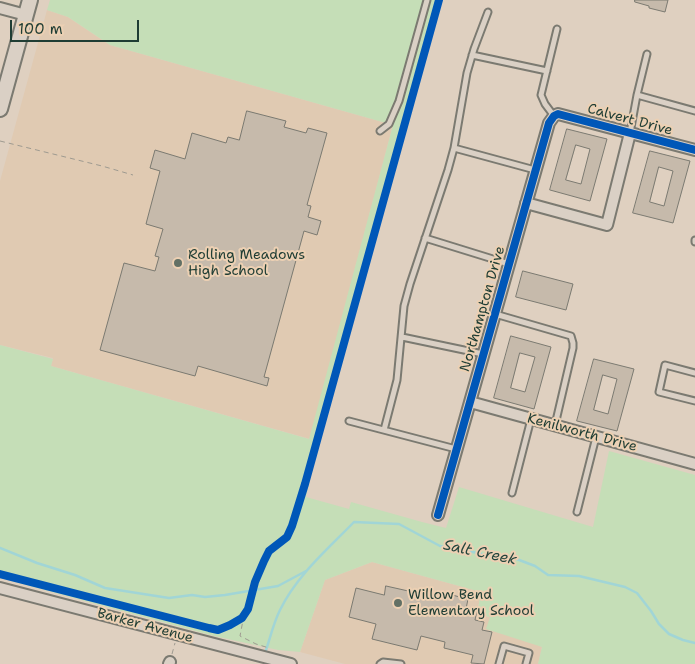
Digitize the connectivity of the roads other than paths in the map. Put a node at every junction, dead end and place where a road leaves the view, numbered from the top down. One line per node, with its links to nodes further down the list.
1 (30, 0): 5 (street)
2 (427, 0): 14 (lane)
3 (0, 8): 5 (street)
4 (488, 12): 8 (lane)
5 (26, 15): 11 (street)
6 (557, 29): 9 (lane)
7 (647, 54): 10 (lane)
8 (472, 55): 9 (lane); 16 (lane)
9 (547, 71): 13 (lane)
10 (637, 95): 12 (lane); 15 (lane)
11 (0, 109)
12 (695, 111)
13 (556, 115): 15 (street, Calvert Drive); 18 (street, Northampton Drive)
14 (380, 132)
15 (630, 134): 17 (street, Calvert Drive); 19 (street)
16 (454, 148): 18 (lane); 20 (lane)
17 (695, 150)
18 (535, 170): 19 (street, Northampton Drive)
19 (526, 203): 21 (street, Northampton Drive)
20 (425, 238): 21 (lane); 23 (lane)
21 (509, 264): 22 (street, Northampton Drive)
22 (495, 314): 24 (street, Northampton Drive); 30 (lane)
23 (402, 337): 24 (lane); 31 (lane)
24 (483, 354): 27 (street, Northampton Drive)
25 (695, 373): 26 (lane)
26 (695, 401)
27 (470, 402): 28 (street, Kenilworth Drive); 33 (street, Northampton Drive)
28 (532, 419): 30 (street, Kenilworth Drive); 35 (lane)
29 (349, 422): 31 (lane)
30 (555, 426): 32 (street, Kenilworth Drive)
31 (384, 430): 33 (lane)
32 (597, 437): 34 (street, Kenilworth Drive); 36 (lane)
33 (457, 449): 37 (street, Northampton Drive)
34 (695, 464)
35 (512, 493)
36 (577, 512)
37 (438, 515)
38 (0, 588): 39 (street, Barker Avenue)
39 (291, 664)
40 (380, 664): 41 (lane)
41 (401, 664)
42 (499, 664): 43 (lane)
43 (526, 664)

